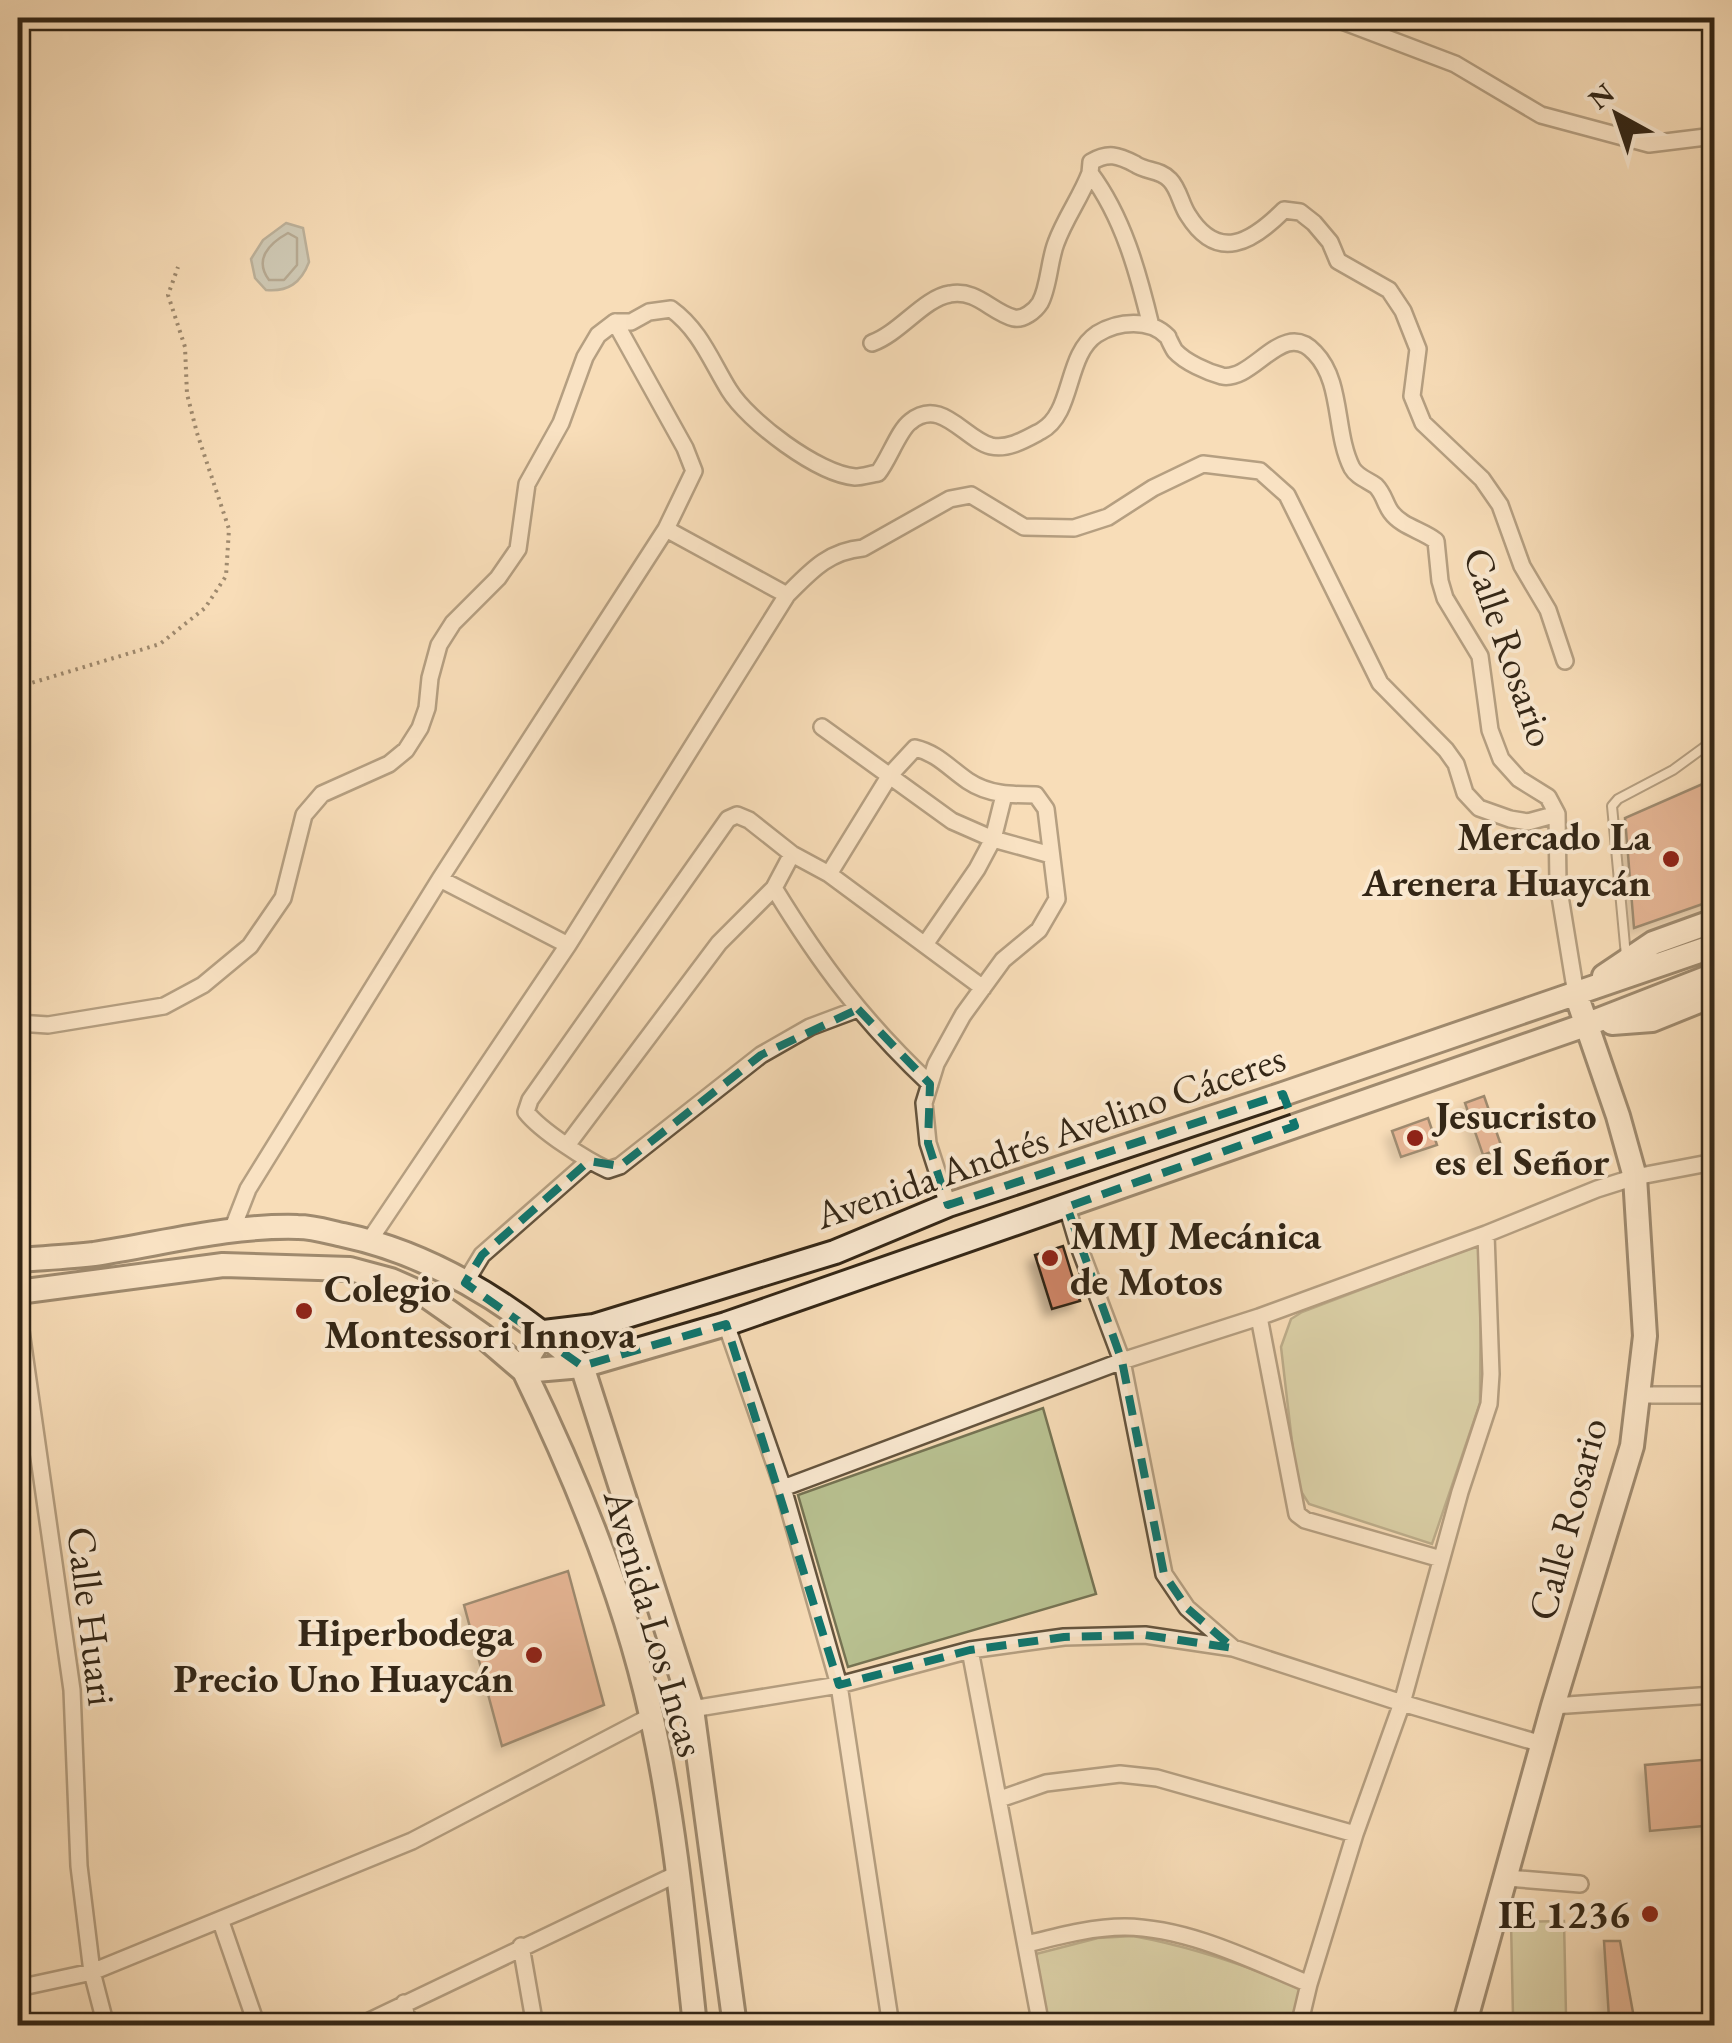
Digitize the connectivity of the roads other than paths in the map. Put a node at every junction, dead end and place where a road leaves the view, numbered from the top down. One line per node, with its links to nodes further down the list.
1 (1334, 18): 2 (street)
2 (1714, 136)
3 (1090, 172): 5 (street); 6 (street); 9 (street)
4 (615, 322): 5 (street); 7 (street); 31 (street)
5 (1151, 326): 14 (street, Calle Rosario)
6 (872, 343)
7 (666, 529): 8 (street); 19 (street)
8 (787, 595): 14 (street); 23 (street)
9 (1565, 661)
10 (822, 727): 12 (street)
11 (1714, 740): 25 (lane)
12 (890, 775): 13 (street); 15 (street); 18 (street)
13 (1004, 796): 15 (street); 17 (street)
14 (1557, 814): 28 (street)
15 (992, 839): 17 (street); 22 (street)
16 (792, 854): 18 (street); 20 (street); 36 (street)
17 (1050, 855): 27 (street)
18 (829, 874): 22 (street)
19 (440, 879): 23 (street); 42 (street)
20 (774, 888): 30 (street); 36 (street)
21 (1714, 921): 25 (main road, Avenida Andrés Avelino Cáceres)
22 (926, 943): 27 (street)
23 (568, 946): 44 (street)
24 (1714, 946): 28 (main road, Avenida Andrés Avelino Cáceres)
25 (1627, 960): 28 (main road, Avenida Andrés Avelino Cáceres)
26 (1714, 974): 32 (main road, Avenida Andrés Avelino Cáceres)
27 (984, 988): 33 (street)
28 (1576, 994): 32 (main road, Calle Rosario); 34 (main road, Avenida Andrés Avelino Cáceres)
29 (1714, 995): 32 (main road, Avenida Andrés Avelino Cáceres)
30 (858, 1009): 33 (street); 37 (street)
31 (18, 1024)
32 (1588, 1024): 35 (main road, Avenida Andrés Avelino Cáceres); 39 (main road, Calle Rosario)
33 (930, 1084): 40 (street)
34 (1283, 1094): 35 (main road); 40 (main road, Avenida Andrés Avelino Cáceres)
35 (1295, 1126): 41 (main road, Avenida Andrés Avelino Cáceres)
36 (568, 1144): 37 (street)
37 (589, 1161): 47 (street)
38 (1714, 1162): 39 (street)
39 (1635, 1177): 43 (street); 58 (main road, Calle Rosario)
40 (948, 1205): 45 (main road, Avenida Andrés Avelino Cáceres)
41 (1067, 1207): 48 (main road, Avenida Andrés Avelino Cáceres); 54 (street)
42 (232, 1230): 44 (main road); 46 (main road)
43 (1486, 1234): 51 (street); 60 (street)
44 (369, 1241): 47 (main road)
45 (835, 1252): 48 (main road); 53 (main road, Avenida Andrés Avelino Cáceres)
46 (18, 1260)
47 (465, 1283): 53 (main road)
48 (843, 1284): 52 (main road, Avenida Andrés Avelino Cáceres)
49 (18, 1292): 56 (main road)
50 (18, 1310): 78 (street, Calle Huari)
51 (1259, 1317): 54 (street); 60 (street)
52 (726, 1324): 55 (main road, Avenida Andrés Avelino Cáceres); 59 (street)
53 (544, 1332): 55 (main road); 56 (main road)
54 (1122, 1361): 59 (street); 61 (street)
55 (582, 1366): 56 (main road, Avenida Andrés Avelino Cáceres); 67 (main road, Avenida Los Incas)
56 (524, 1371): 68 (main road, Avenida Los Incas)
57 (1714, 1394): 58 (street)
58 (1638, 1395): 66 (main road, Calle Rosario)
59 (783, 1488): 63 (street)
60 (1441, 1559): 65 (street)
61 (1233, 1648): 62 (street); 65 (street)
62 (970, 1650): 63 (street); 70 (street)
63 (839, 1685): 67 (street); 90 (street)
64 (1714, 1695): 66 (street)
65 (1402, 1704): 69 (street); 71 (street)
66 (1553, 1706): 69 (main road, Calle Rosario)
67 (692, 1709): 89 (main road, Avenida Los Incas)
68 (652, 1716): 72 (main road, Avenida Los Incas); 75 (street)
69 (1542, 1744): 73 (main road, Calle Rosario)
70 (1000, 1800): 71 (street); 76 (street)
71 (1356, 1834): 79 (street)
72 (679, 1873): 77 (street); 88 (main road, Avenida Los Incas)
73 (1507, 1878): 74 (street); 93 (main road, Calle Rosario)
74 (1580, 1884)
75 (221, 1922): 78 (street); 84 (street)
76 (1027, 1944): 79 (street); 91 (street)
77 (522, 1946): 81 (street); 87 (street)
78 (92, 1972): 80 (street); 83 (street, Calle Huari)
79 (1308, 1984): 92 (street)
80 (18, 1988)
81 (404, 2003): 85 (street); 86 (street)
82 (1714, 2022): 94 (street)
83 (106, 2026)
84 (257, 2026)
85 (359, 2026)
86 (408, 2026)
87 (535, 2026)
88 (696, 2026)
89 (735, 2026)
90 (890, 2026)
91 (1042, 2026)
92 (1299, 2026)
93 (1464, 2026)
94 (1693, 2026)

